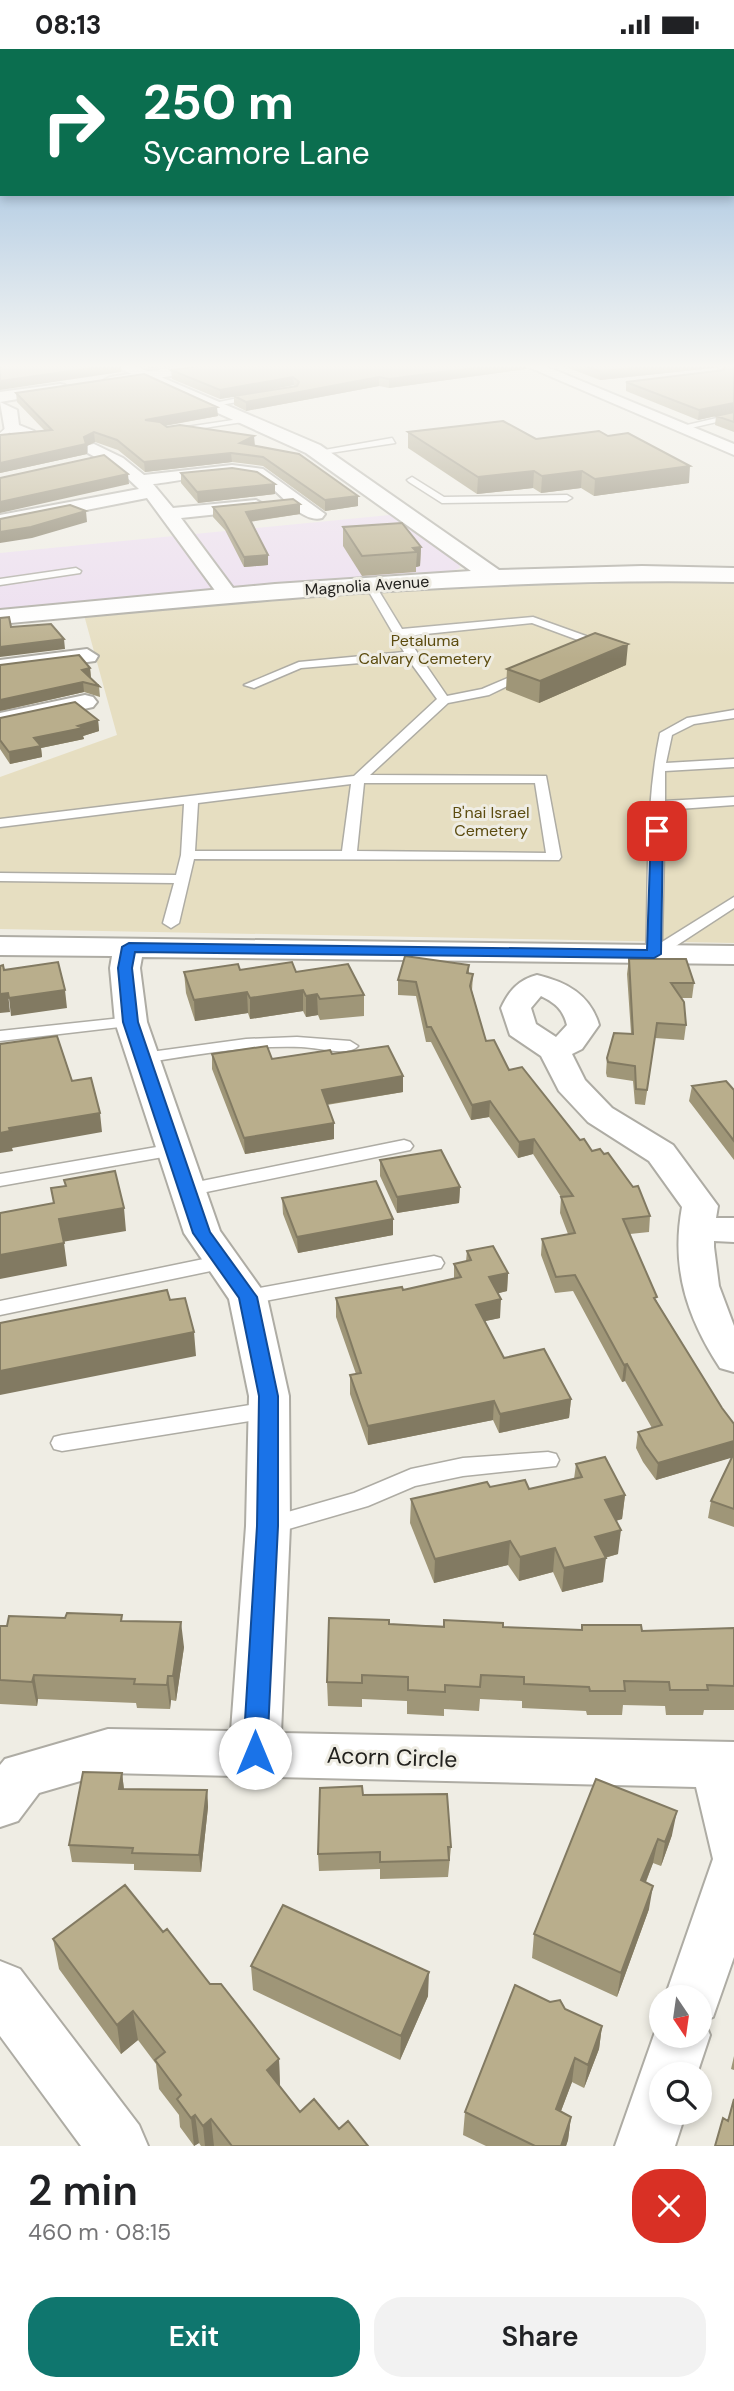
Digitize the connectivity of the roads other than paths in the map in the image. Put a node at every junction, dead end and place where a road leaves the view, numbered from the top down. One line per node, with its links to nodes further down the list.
1 (110, 464): 4 (street)
2 (334, 464): 11 (street)
3 (412, 480): 5 (lane)
4 (148, 486): 6 (street); 7 (street); 9 (street)
5 (567, 498)
6 (298, 500): 7 (street); 8 (street)
7 (168, 514): 15 (street)
8 (316, 514)
9 (0, 521)
10 (76, 571): 13 (lane)
11 (492, 575): 12 (street, Magnolia Avenue); 14 (street, Magnolia Avenue)
12 (734, 576)
13 (0, 582)
14 (370, 585): 15 (street, Magnolia Avenue); 17 (lane)
15 (229, 596): 16 (street, Magnolia Avenue)
16 (0, 617)
17 (399, 633): 18 (lane); 19 (lane)
18 (584, 648)
19 (411, 655): 23 (lane); 24 (lane)
20 (87, 656): 21 (street)
21 (0, 667)
22 (534, 670): 24 (lane)
23 (250, 685)
24 (444, 700): 30 (lane)
25 (85, 702): 27 (street)
26 (734, 714): 29 (lane)
27 (0, 720)
28 (734, 763): 29 (lane)
29 (659, 767): 33 (lane)
30 (358, 779): 31 (lane); 36 (lane); 36 (lane)
31 (191, 799): 34 (lane); 35 (lane)
32 (734, 801): 33 (lane)
33 (657, 806): 44 (lane)
34 (0, 823)
35 (188, 855): 36 (lane); 38 (lane)
36 (349, 855)
37 (0, 877): 38 (lane)
38 (182, 879): 40 (lane)
39 (734, 901): 44 (lane)
40 (172, 923)
41 (0, 946): 42 (street)
42 (129, 947): 43 (street); 48 (street)
43 (528, 953): 44 (street); 46 (street)
44 (654, 954): 45 (street)
45 (734, 955)
46 (537, 984): 50 (street); 50 (street)
47 (0, 1036): 48 (lane)
48 (137, 1040): 49 (lane); 52 (street)
49 (350, 1046)
50 (554, 1051): 55 (street)
51 (404, 1146): 54 (lane)
52 (174, 1150): 53 (lane); 54 (street)
53 (0, 1180)
54 (187, 1190): 57 (street)
55 (695, 1229): 56 (street); 61 (street)
56 (734, 1230)
57 (223, 1262): 59 (street); 60 (lane)
58 (434, 1263): 59 (lane)
59 (248, 1297): 62 (street)
60 (0, 1308)
61 (734, 1358)
62 (268, 1410): 63 (lane); 65 (street)
63 (62, 1443)
64 (548, 1460): 65 (lane)
65 (268, 1526): 66 (street)
66 (255, 1753): 67 (street, Acorn Circle); 68 (street, Acorn Circle)
67 (725, 1766): 69 (street, Acorn Circle)
68 (0, 1804)
69 (734, 1846)
70 (734, 1872): 71 (street)
71 (697, 1985)
72 (0, 1989): 74 (street)
73 (652, 2125): 75 (street)
74 (117, 2146)
75 (645, 2146)

